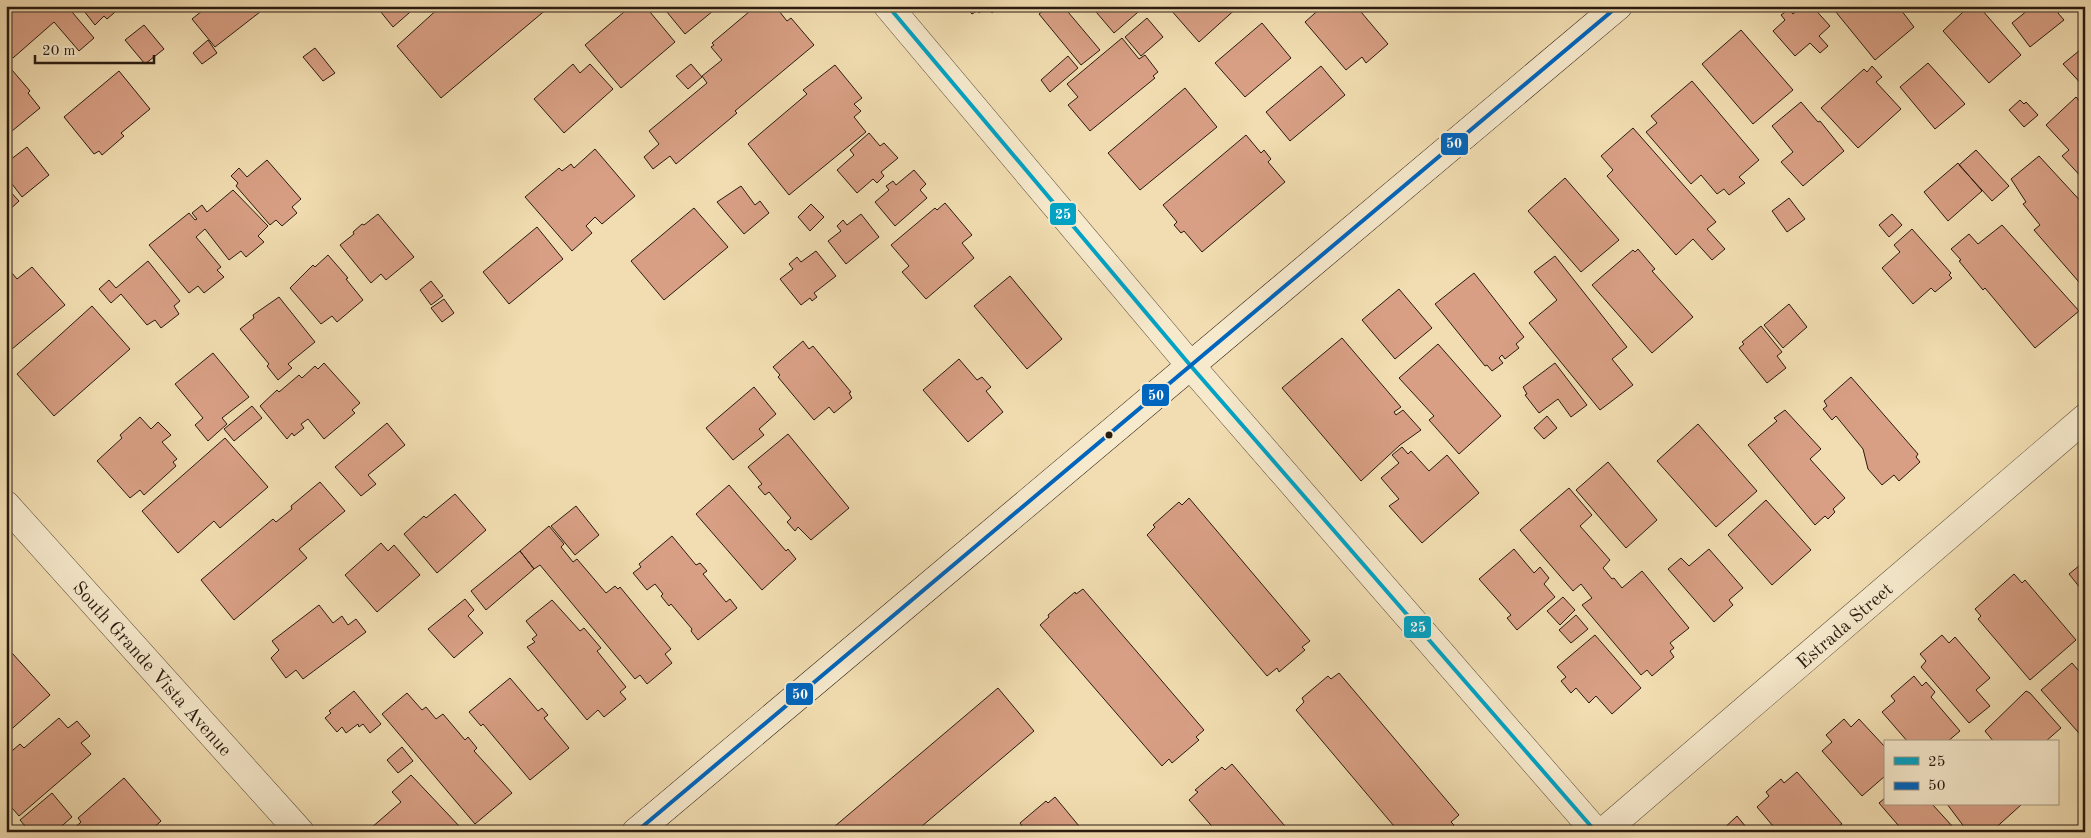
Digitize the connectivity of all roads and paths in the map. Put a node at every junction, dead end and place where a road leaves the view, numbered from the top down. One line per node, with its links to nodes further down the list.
1 (888, 6): 3 (street)
2 (1618, 6): 3 (street)
3 (1190, 365): 7 (street); 8 (street)
4 (2085, 418): 9 (street, Estrada Street)
5 (6, 505): 6 (street, South Grande Vista Avenue)
6 (300, 832)
7 (636, 832)
8 (1596, 832)
9 (1603, 832)

